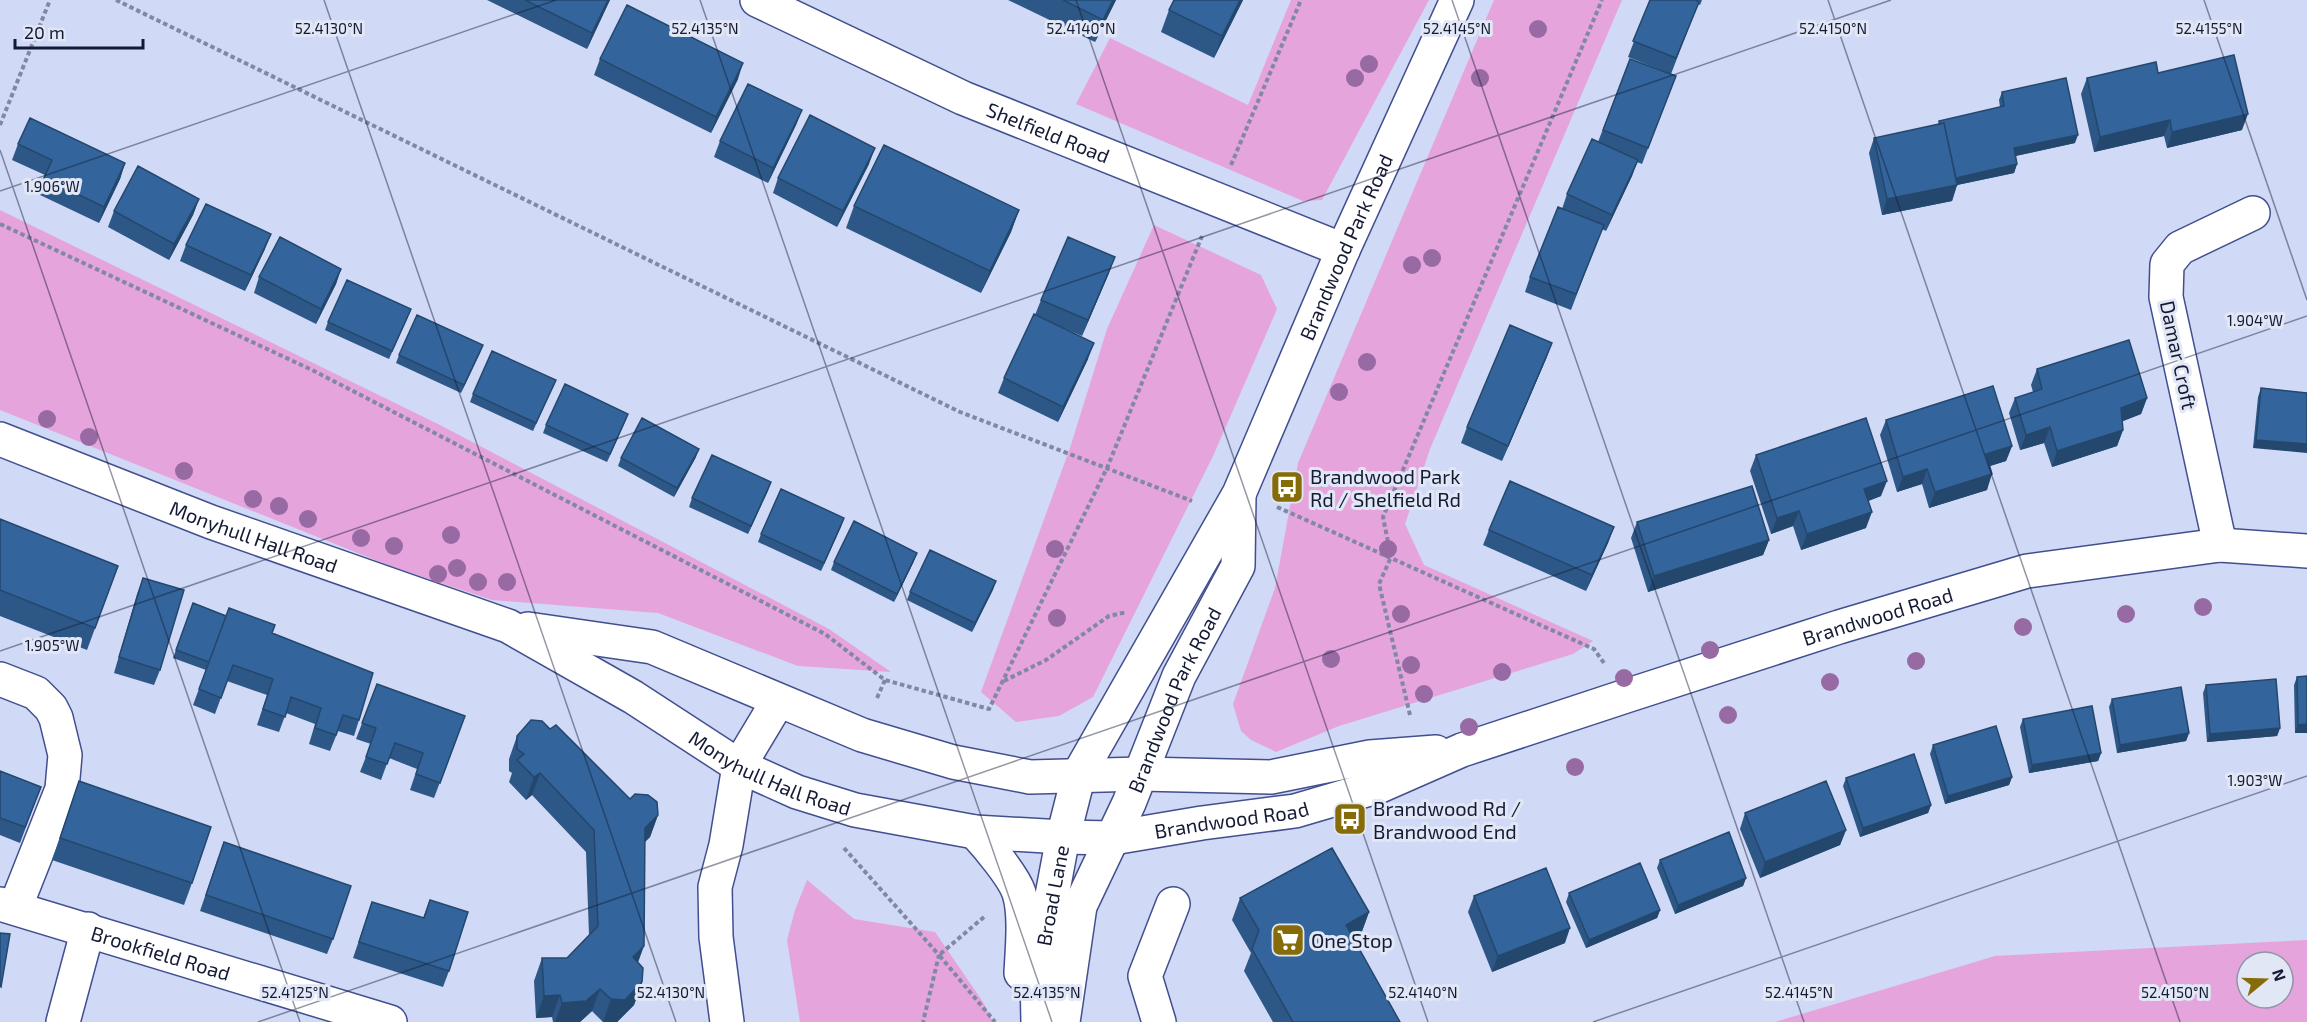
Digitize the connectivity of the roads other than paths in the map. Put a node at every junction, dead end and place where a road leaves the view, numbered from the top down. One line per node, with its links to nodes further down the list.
1 (757, 0): 4 (street, Shelfield Road)
2 (1456, 0): 4 (street, Brandwood Park Road)
3 (2253, 213): 7 (street, Damar Croft)
4 (1343, 250): 6 (street, Brandwood Park Road)
5 (0, 439): 9 (street, Monyhull Hall Road)
6 (1239, 494): 14 (street, Brandwood Park Road); 15 (street, Brandwood Park Road)
7 (2220, 545): 8 (street, Brandwood Road); 12 (street, Brandwood Road)
8 (2307, 551)
9 (508, 626): 11 (street, Monyhull Hall Road); 13 (street, Monyhull Hall Road)
10 (0, 679): 20 (street)
11 (778, 701): 13 (street); 14 (street, Monyhull Hall Road)
12 (1462, 750): 15 (street, Brandwood Road); 18 (street, Brandwood Road)
13 (739, 766): 16 (street, Monyhull Hall Road); 25 (street)
14 (1079, 774): 15 (street, Brandwood Road); 17 (street, Broad Lane)
15 (1135, 788): 18 (street, Broad Lane)
16 (975, 832): 17 (street, Monyhull Hall Road); 22 (street, Broad Lane)
17 (1063, 837): 18 (street, Brandwood Road); 22 (street, Broad Lane)
18 (1113, 838): 22 (street, Broad Lane)
19 (1173, 904): 26 (street)
20 (8, 906): 21 (street, Brookfield Road)
21 (88, 929): 23 (street); 24 (street, Brookfield Road)
22 (1046, 1021)
23 (63, 1022)
24 (390, 1022)
25 (727, 1022)
26 (1159, 1022)

